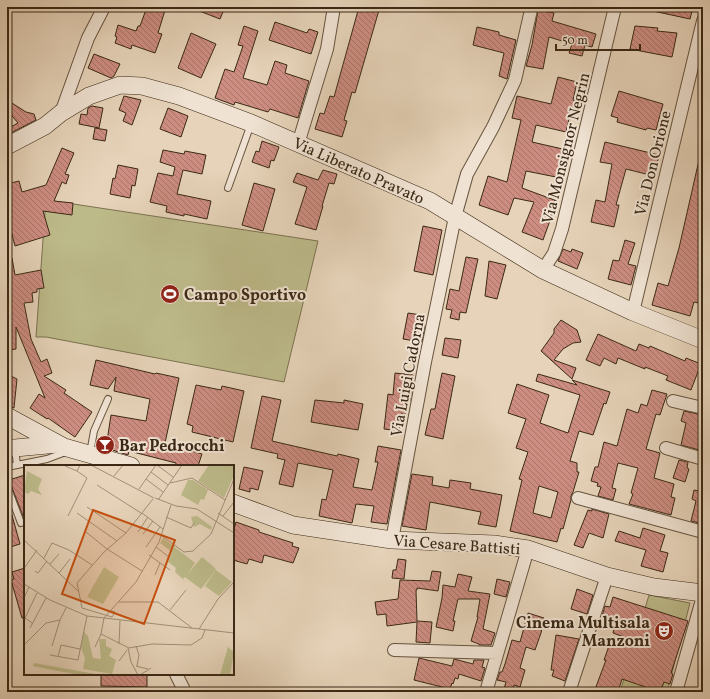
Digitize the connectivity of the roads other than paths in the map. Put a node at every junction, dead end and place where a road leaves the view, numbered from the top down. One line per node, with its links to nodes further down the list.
1 (104, 7): 6 (street)
2 (334, 7): 8 (street)
3 (615, 7): 12 (street, Via Monsignor Negrin)
4 (531, 10): 11 (street, Via Luigi Cadorna)
5 (703, 22): 13 (street, Via Don Orione)
6 (61, 113): 7 (street, Via Liberato Pravato); 9 (street, Via Liberato Pravato)
7 (251, 124): 8 (street, Via Liberato Pravato); 10 (lane)
8 (298, 144): 11 (street, Via Liberato Pravato)
9 (7, 146)
10 (228, 188)
11 (455, 217): 12 (street, Via Liberato Pravato); 31 (street, Via Luigi Cadorna)
12 (543, 270): 13 (street, Via Liberato Pravato)
13 (633, 312): 14 (street, Via Liberato Pravato)
14 (703, 340)
15 (108, 400): 23 (lane)
16 (673, 401): 17 (street)
17 (703, 408)
18 (7, 417): 19 (street); 21 (street)
19 (61, 446): 21 (street); 23 (street)
20 (666, 448): 22 (street)
21 (12, 452): 25 (lane)
22 (703, 459)
23 (90, 460): 24 (street)
24 (127, 465)
25 (7, 467)
26 (7, 486): 29 (lane)
27 (578, 498): 30 (street)
28 (234, 504): 31 (street, Via Cesare Battisti)
29 (21, 523)
30 (703, 532)
31 (392, 540): 32 (street, Via Cesare Battisti)
32 (528, 549): 33 (street, Via Cesare Battisti); 36 (street)
33 (607, 576): 34 (street, Via Cesare Battisti); 40 (street)
34 (703, 594): 41 (street)
35 (394, 650): 36 (street)
36 (497, 653): 39 (street)
37 (176, 675): 38 (street)
38 (185, 692)
39 (486, 692)
40 (569, 692)
41 (676, 692)

